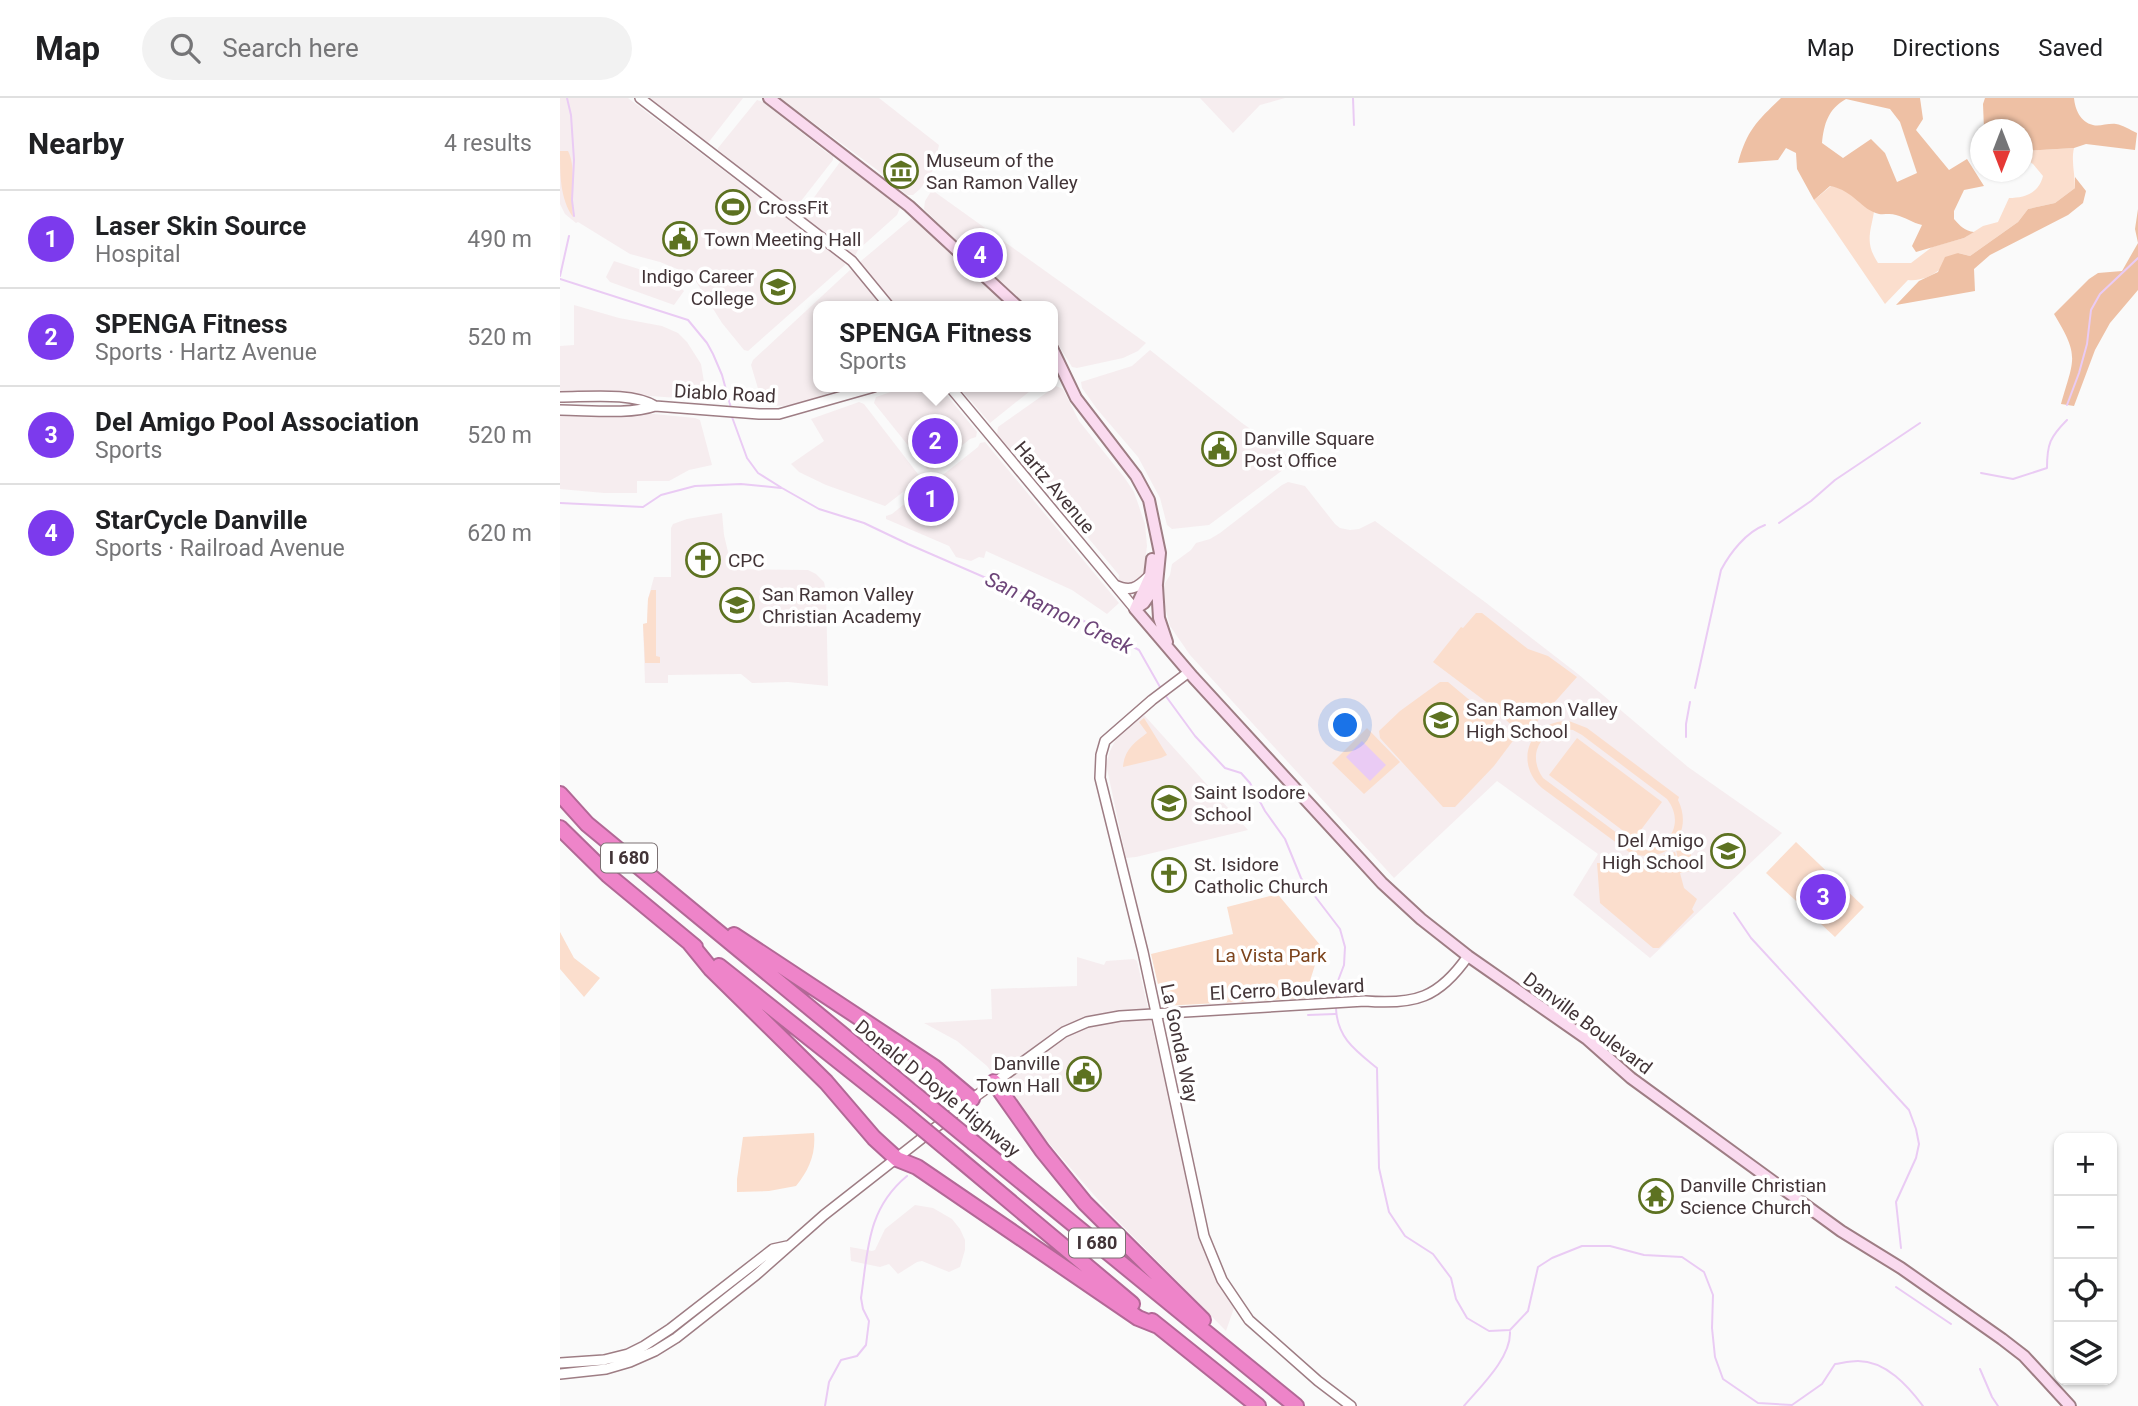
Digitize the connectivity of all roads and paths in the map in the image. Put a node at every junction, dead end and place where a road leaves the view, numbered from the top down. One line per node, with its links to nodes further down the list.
1 (640, 98): 3 (street)
2 (769, 98): 4 (main road)
3 (885, 301)
4 (1012, 301)
5 (1058, 360): 11 (main road)
6 (858, 392): 9 (street, Diablo Road)
7 (954, 392): 12 (street, Hartz Avenue)
8 (560, 397): 9 (street, Diablo Road)
9 (655, 407): 10 (street, Diablo Road)
10 (560, 410)
11 (1153, 580): 12 (street); 13 (main road); 14 (main road)
12 (1113, 583): 13 (street, Hartz Avenue)
13 (1135, 609): 14 (main road, Danville Boulevard)
14 (1170, 651): 15 (main road, Danville Boulevard)
15 (1189, 672): 20 (main road, Danville Boulevard); 21 (street, La Gonda Way)
16 (560, 794): 18 (highway, Donald D Doyle Highway / I 680)
17 (560, 828): 19 (highway, I 680)
18 (701, 919): 23 (highway); 27 (highway, Donald D Doyle Highway / I 680, bridge)
19 (689, 942): 24 (highway); 26 (highway, I 680, bridge)
20 (1468, 956): 21 (street, El Cerro Boulevard); 33 (main road, Danville Boulevard)
21 (1155, 1014): 22 (street, El Cerro Boulevard); 32 (street, La Gonda Way)
22 (994, 1082): 23 (street, El Cerro Boulevard); 27 (highway)
23 (972, 1099): 24 (street, El Cerro Boulevard)
24 (897, 1159): 25 (street, El Cerro Boulevard); 26 (highway)
25 (787, 1246): 28 (street, El Cerro Boulevard); 29 (street, El Cerro Boulevard)
26 (1158, 1326): 30 (highway, I 680)
27 (1220, 1344): 31 (highway, Donald D Doyle Highway / I 680)
28 (560, 1363)
29 (560, 1374)
30 (1258, 1406)
31 (1296, 1406)
32 (1350, 1406)
33 (2070, 1406)

